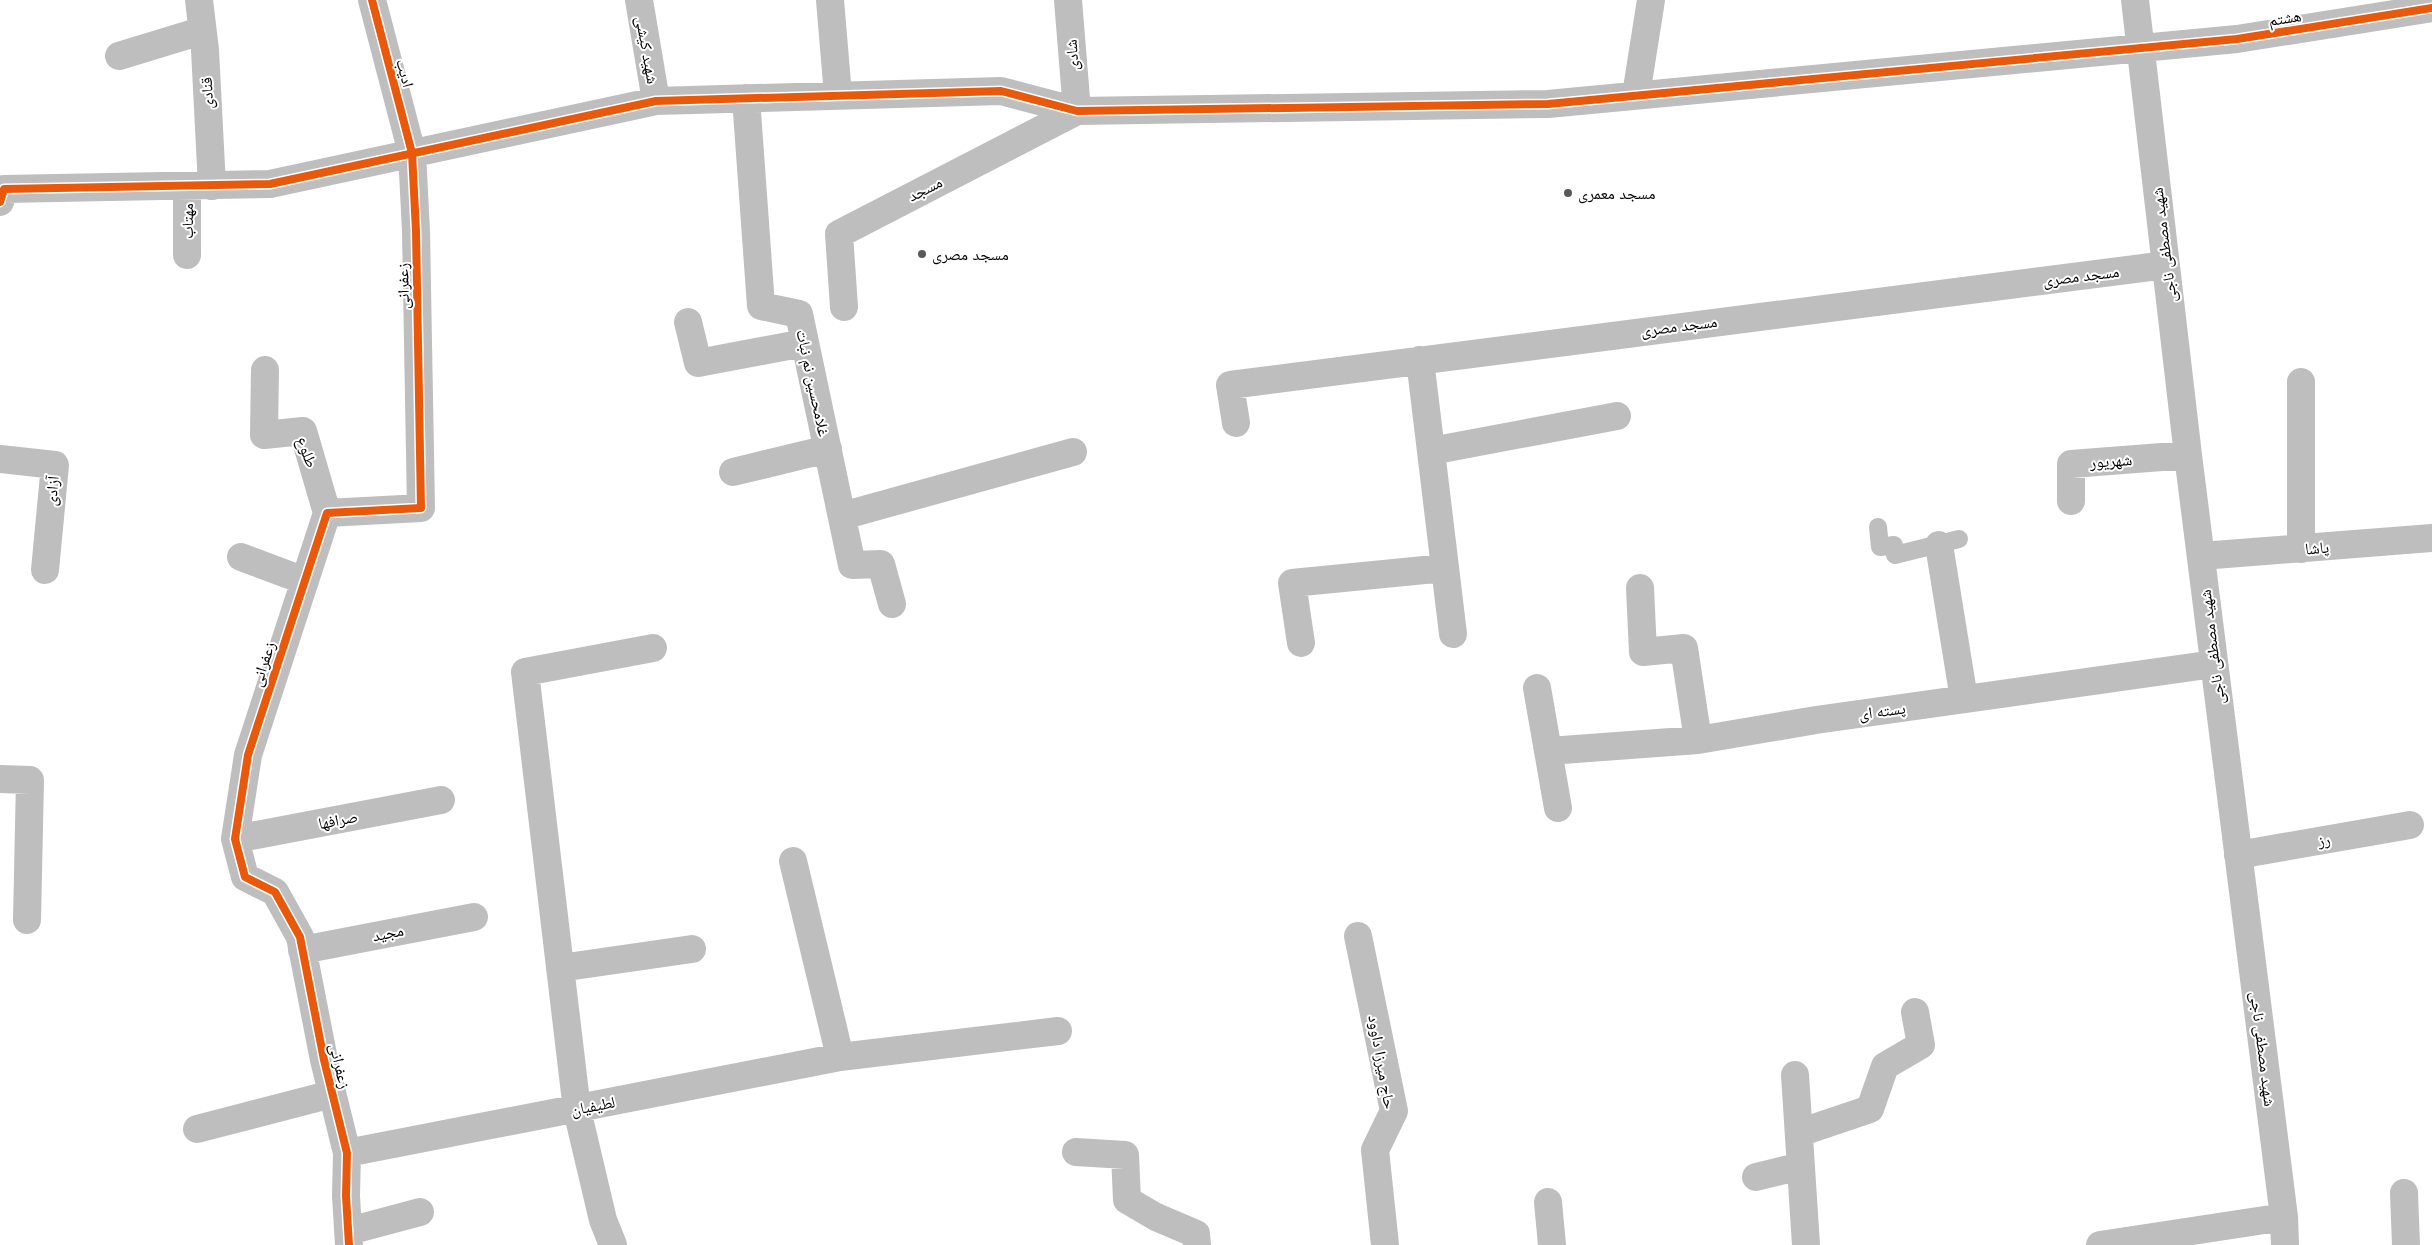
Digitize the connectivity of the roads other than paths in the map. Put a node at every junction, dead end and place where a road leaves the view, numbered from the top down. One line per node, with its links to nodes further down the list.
1 (200, 0): 10 (street, قنادی)
2 (372, 0): 18 (street, ادیب)
3 (639, 0): 16 (street, شهید کیشی)
4 (830, 0): 13 (street)
5 (1068, 0): 17 (street, شادی)
6 (1651, 0): 14 (street)
7 (2135, 0): 11 (street, شهید مصطفی ناجی)
8 (2432, 8): 9 (street, هشتم)
9 (2362, 9): 11 (street, هشتم)
10 (201, 31): 12 (street); 19 (street, قنادی)
11 (2142, 48): 14 (street, هشتم); 22 (street, شهید مصطفی ناجی)
12 (119, 56)
13 (838, 95): 15 (street); 17 (street)
14 (1636, 95): 17 (street, هشتم)
15 (746, 98): 16 (street); 25 (street, غلامحسین نم نبات)
16 (656, 101): 18 (street)
17 (1077, 110): 23 (street, مسجد)
18 (412, 153): 19 (street); 38 (street, زعفرانی)
19 (199, 186): 20 (street); 21 (street, مهتاب)
20 (0, 202)
21 (187, 255)
22 (2166, 265): 26 (street, مسجد مصری); 34 (street, شهید مصطفی ناجی)
23 (844, 307)
24 (688, 322): 25 (street)
25 (804, 343): 31 (street, غلامحسین نم نبات)
26 (1420, 360): 30 (street, مسجد مصری); 32 (street)
27 (265, 370): 38 (street, طلوع)
28 (2301, 382): 43 (street)
29 (1617, 416): 32 (street)
30 (1236, 422)
31 (828, 449): 36 (street); 39 (street, غلامحسین نم نبات)
32 (1431, 451): 46 (street)
33 (1072, 452): 39 (street)
34 (2188, 455): 37 (street, شهریور); 44 (street, شهید مصطفی ناجی)
35 (0, 459): 47 (street, آزادی)
36 (733, 472)
37 (2071, 501)
38 (327, 513): 48 (street, زعفرانی)
39 (842, 516): 50 (street, غلامحسین نم نبات)
40 (1878, 527): 42 (lane)
41 (2432, 538): 43 (street, پاشا)
42 (1949, 542): 56 (street)
43 (2301, 549): 44 (street, پاشا)
44 (2201, 556): 54 (street, شهید مصطفی ناجی)
45 (240, 557): 48 (street)
46 (1445, 568): 51 (street); 52 (street)
47 (44, 570)
48 (305, 581): 63 (street, زعفرانی)
49 (1640, 588): 57 (street)
50 (892, 604)
51 (1453, 634)
52 (1301, 643)
53 (653, 648): 71 (street)
54 (2214, 664): 56 (street, پسته ای); 64 (street, شهید مصطفی ناجی)
55 (1537, 688): 58 (street)
56 (1964, 699): 57 (street, پسته ای)
57 (1698, 740): 58 (street, پسته ای)
58 (1550, 751): 61 (street)
59 (0, 779): 67 (street)
60 (441, 800): 63 (street, صرافها)
61 (1558, 808)
62 (2410, 825): 64 (street, رز)
63 (236, 839): 70 (street, زعفرانی)
64 (2238, 855): 87 (street, شهید مصطفی ناجی)
65 (793, 862): 74 (street)
66 (474, 917): 70 (street, مجید)
67 (27, 920)
68 (1358, 936): 91 (street, حاج میرزا داوود)
69 (692, 949): 71 (street)
70 (302, 950): 76 (street, زعفرانی)
71 (560, 968): 77 (street)
72 (1916, 1012): 79 (street)
73 (1058, 1031): 74 (street, لطیفیان)
74 (840, 1057): 77 (street, لطیفیان)
75 (1795, 1075): 79 (street)
76 (332, 1094): 78 (street); 81 (street, زعفرانی)
77 (577, 1110): 81 (street, لطیفیان); 89 (street)
78 (197, 1129)
79 (1799, 1133): 82 (street)
80 (1076, 1152): 90 (street)
81 (347, 1153): 88 (street, زعفرانی)
82 (1801, 1166): 83 (street); 93 (street)
83 (1756, 1177)
84 (2404, 1193): 96 (street)
85 (1548, 1202): 92 (street)
86 (420, 1212): 88 (street)
87 (2284, 1217): 94 (street); 95 (street, شهید مصطفی ناجی)
88 (349, 1238)
89 (613, 1245)
90 (1197, 1245)
91 (1385, 1245)
92 (1552, 1245)
93 (1806, 1245)
94 (2100, 1245)
95 (2285, 1245)
96 (2406, 1245)

